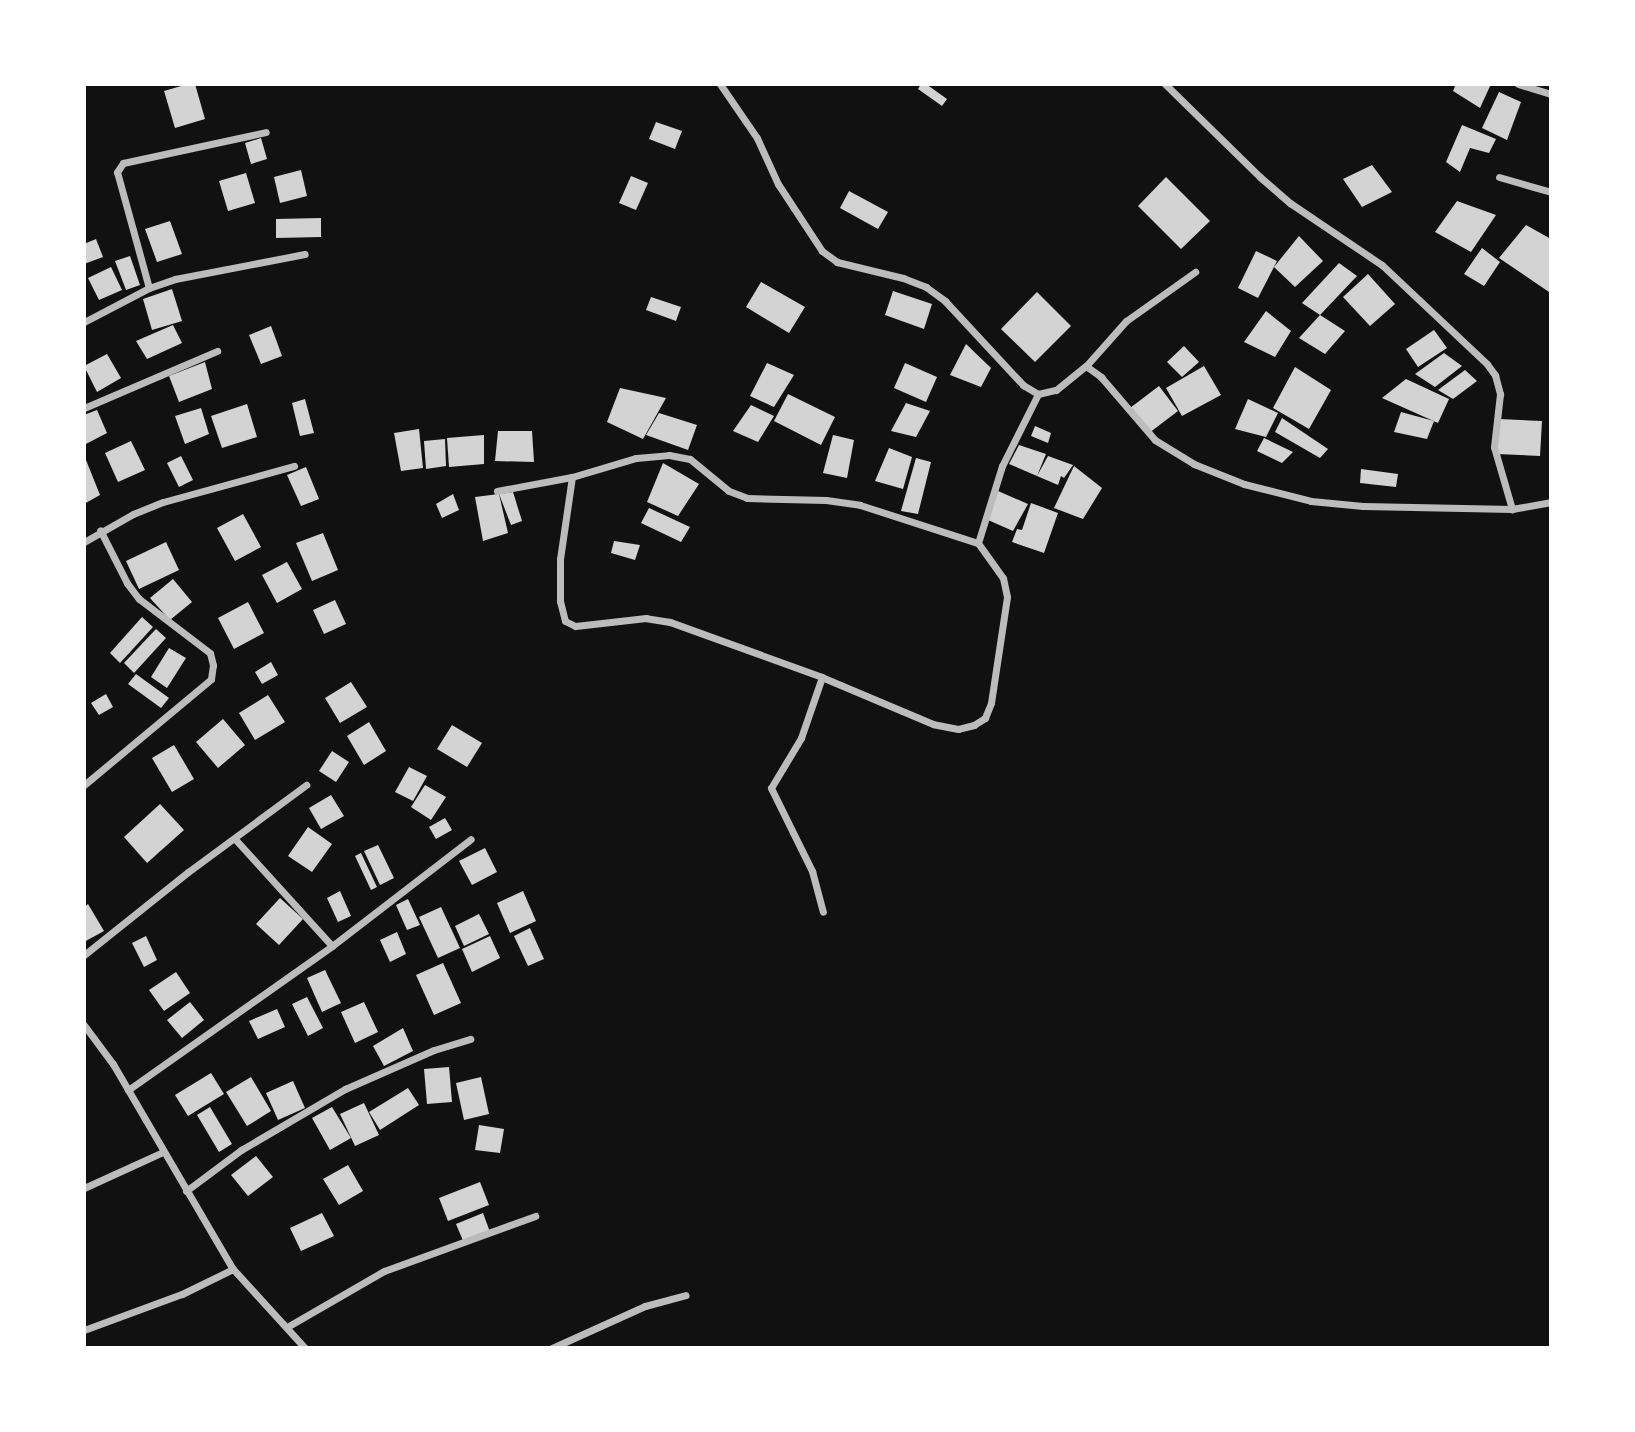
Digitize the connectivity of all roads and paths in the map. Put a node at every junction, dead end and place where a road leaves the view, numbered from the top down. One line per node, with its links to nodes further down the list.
1 (720, 84): 14 (street)
2 (1165, 84): 20 (street)
3 (1518, 84): 4 (street)
4 (1551, 94)
5 (266, 132): 10 (street)
6 (1499, 177): 7 (street)
7 (1551, 192)
8 (305, 254): 10 (street)
9 (1195, 272): 13 (street)
10 (149, 288): 11 (street)
11 (84, 322)
12 (217, 351): 15 (street)
13 (1086, 366): 14 (street); 20 (street)
14 (1038, 394): 23 (street)
15 (84, 408)
16 (294, 466): 21 (street)
17 (572, 477): 18 (street); 23 (street); 24 (street)
18 (497, 491)
19 (1551, 502): 20 (street)
20 (1512, 509)
21 (100, 530): 22 (street); 25 (street)
22 (84, 542)
23 (978, 543): 24 (street)
24 (822, 677): 29 (street)
25 (84, 785)
26 (306, 785): 27 (street)
27 (235, 839): 30 (street); 31 (street)
28 (471, 839): 30 (street)
29 (823, 912)
30 (332, 946): 34 (street)
31 (84, 955)
32 (84, 1025): 34 (street)
33 (470, 1039): 37 (street)
34 (128, 1090): 35 (street)
35 (163, 1152): 36 (street); 37 (street)
36 (84, 1188)
37 (186, 1191): 39 (street)
38 (535, 1216): 41 (street)
39 (233, 1269): 41 (street); 42 (street)
40 (686, 1295): 44 (street)
41 (287, 1326): 43 (street)
42 (84, 1330)
43 (306, 1348)
44 (552, 1348)

